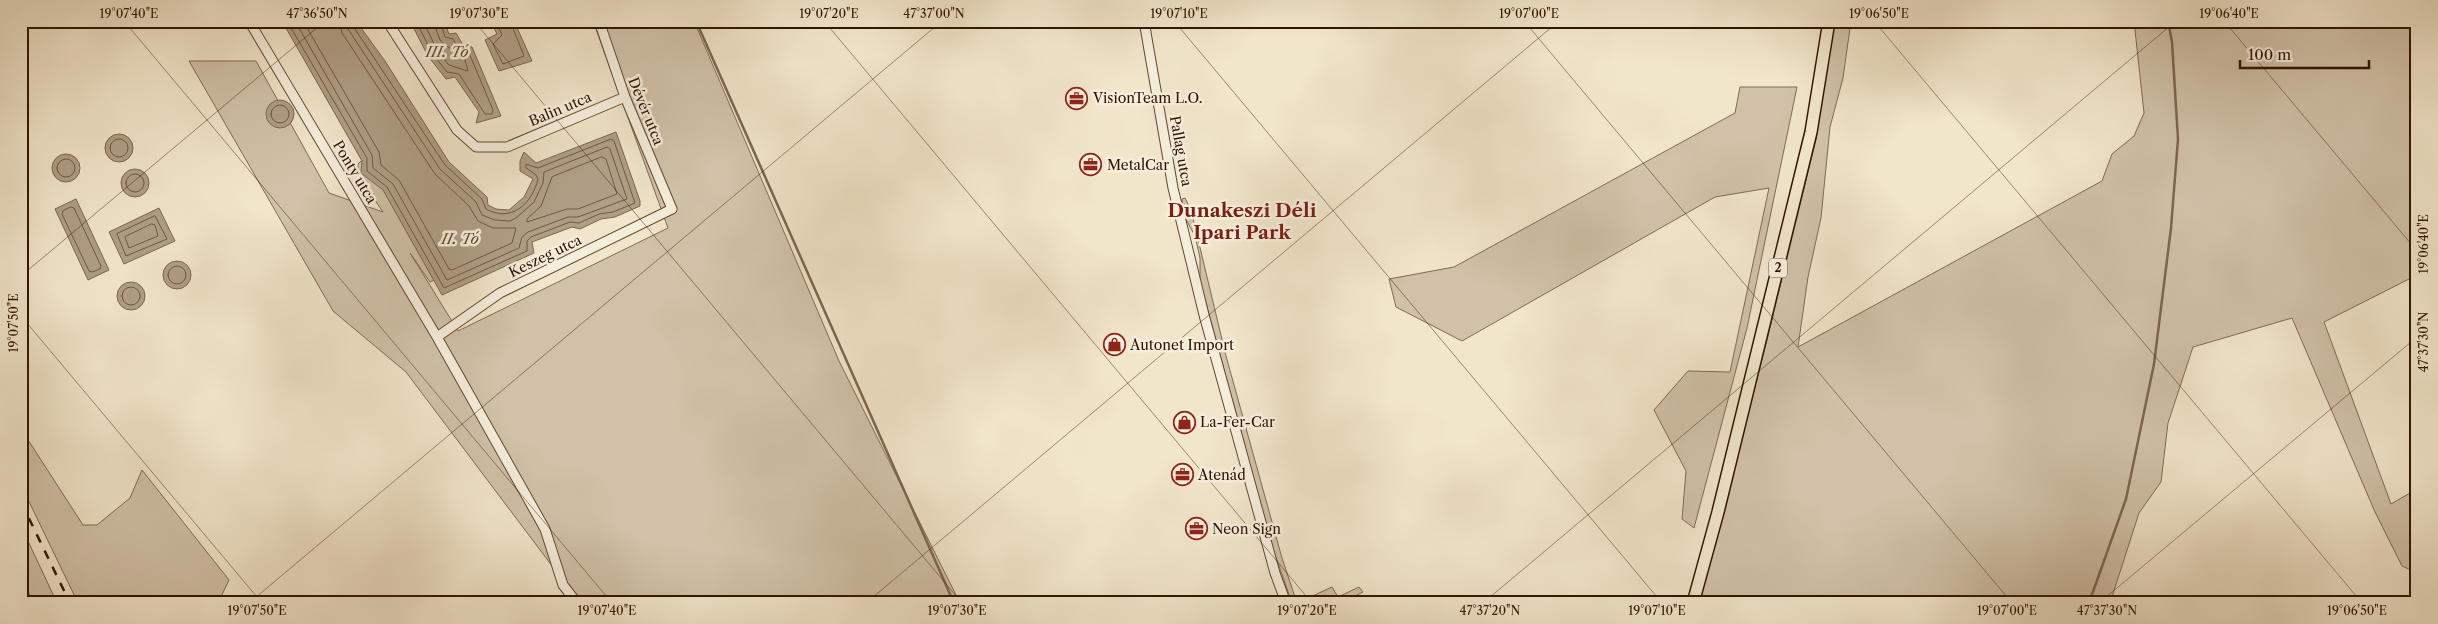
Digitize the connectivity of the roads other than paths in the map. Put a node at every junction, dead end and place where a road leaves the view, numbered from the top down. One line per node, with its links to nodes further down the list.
1 (249, 21): 8 (street, Ponty utca)
2 (387, 21): 6 (street, Balin utca)
3 (599, 21): 6 (street, Dévér utca)
4 (1144, 21): 12 (street, Pallag utca)
5 (1829, 21): 13 (main road, 2)
6 (625, 97): 7 (street, Dévér utca)
7 (672, 209): 8 (street, Keszeg utca)
8 (437, 337): 11 (street, Ponty utca)
9 (21, 589): 10 (street)
10 (28, 603)
11 (576, 603)
12 (1286, 603)
13 (1693, 603)

